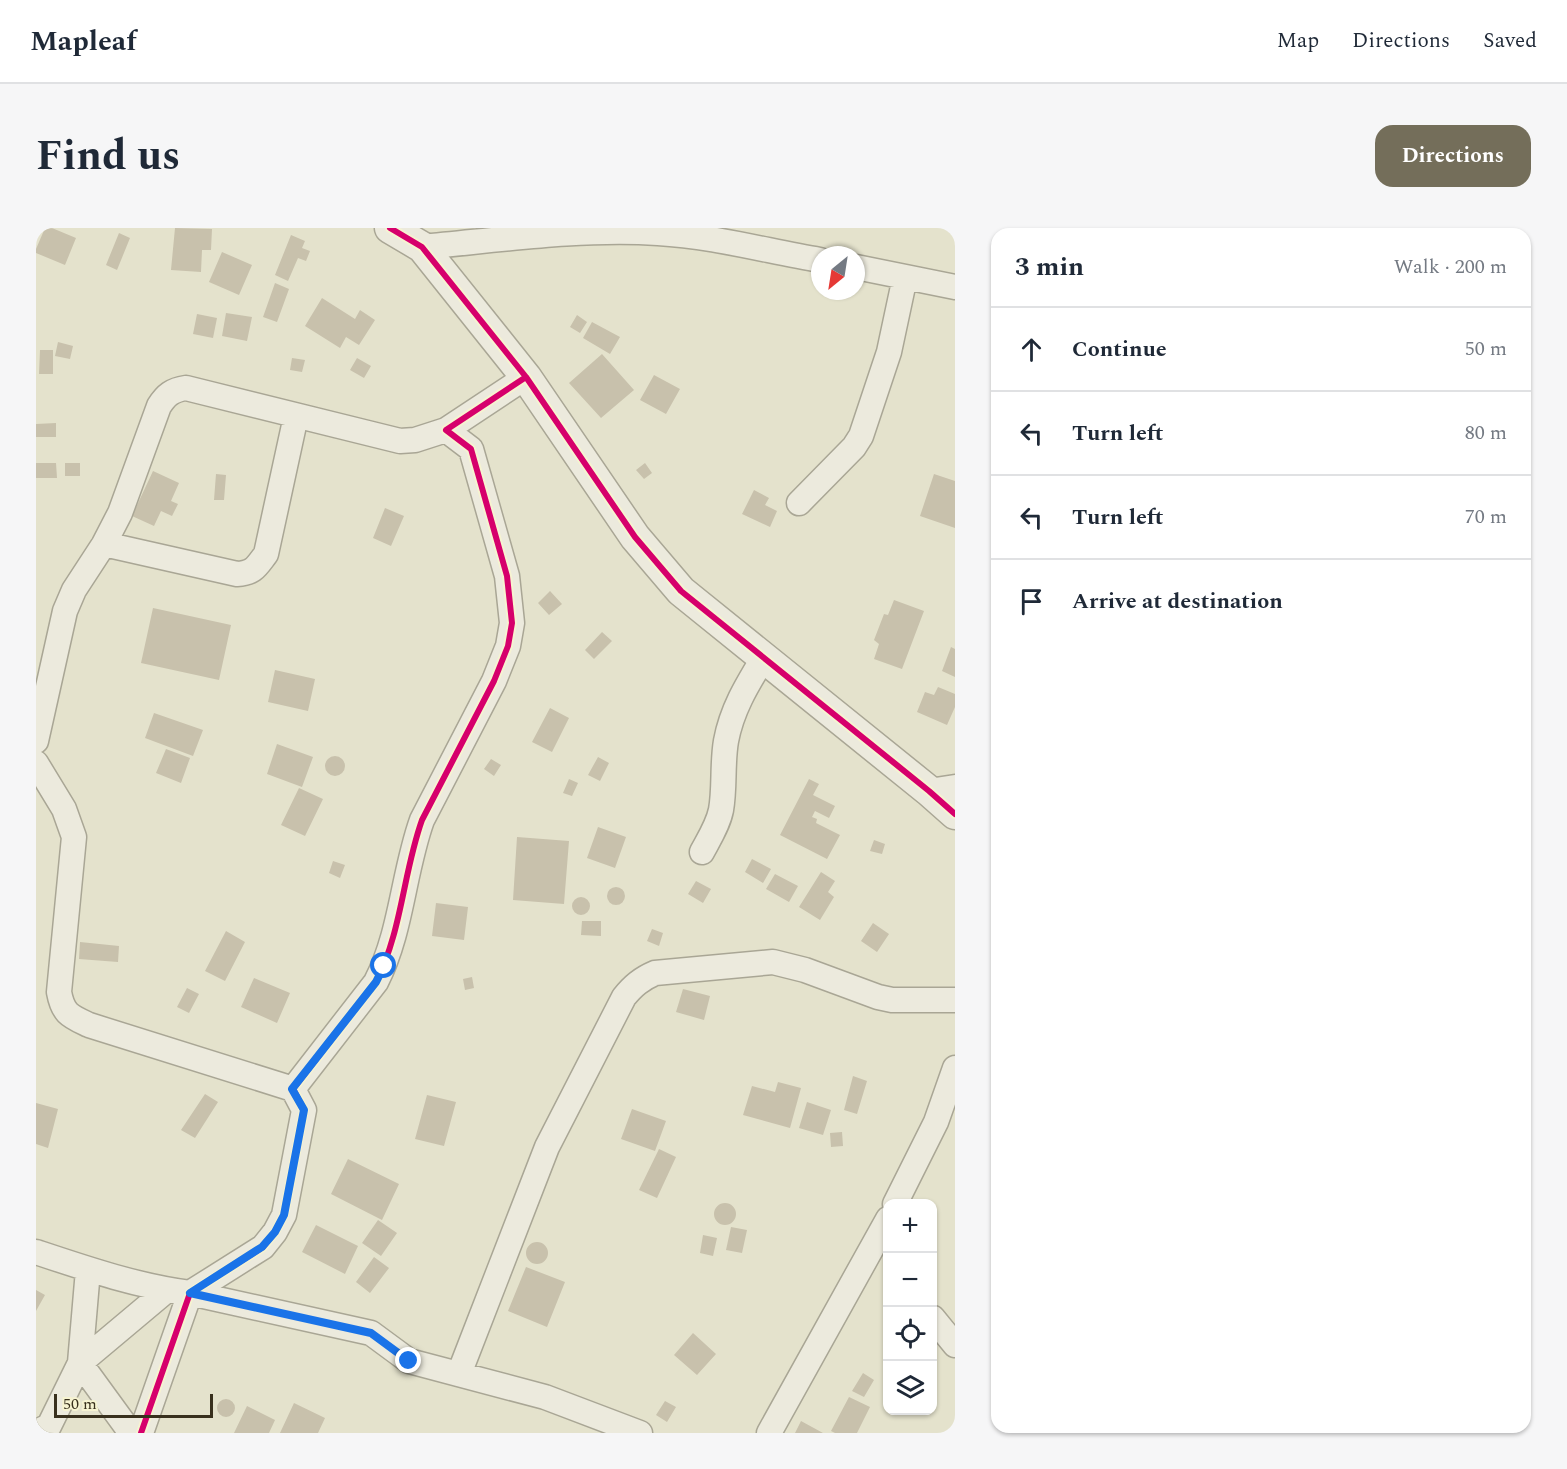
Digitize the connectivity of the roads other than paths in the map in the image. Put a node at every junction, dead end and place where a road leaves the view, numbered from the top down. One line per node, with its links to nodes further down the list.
1 (390, 228): 2 (street)
2 (422, 247): 3 (street); 7 (street)
3 (811, 258)
4 (865, 269): 5 (street)
5 (904, 277): 6 (street); 10 (street)
6 (955, 287)
7 (526, 377): 9 (street); 12 (street)
8 (296, 416): 9 (street); 11 (street); 11 (street)
9 (446, 430): 20 (street)
10 (799, 502)
11 (104, 544): 13 (street)
12 (764, 657): 15 (street); 17 (street)
13 (36, 741)
14 (36, 763): 20 (street)
15 (942, 789): 16 (street)
16 (955, 814)
17 (702, 852)
18 (955, 1000): 29 (street)
19 (955, 1068): 21 (street)
20 (292, 1089): 25 (street)
21 (897, 1199)
22 (36, 1251): 24 (street)
23 (880, 1256): 34 (street)
24 (88, 1270): 25 (street); 28 (street)
25 (178, 1291): 28 (street); 29 (street); 32 (street)
26 (937, 1323): 27 (street)
27 (955, 1345)
28 (80, 1363): 30 (street); 31 (street)
29 (459, 1374): 33 (street)
30 (36, 1432)
31 (131, 1433)
32 (141, 1433)
33 (640, 1433)
34 (769, 1433)

